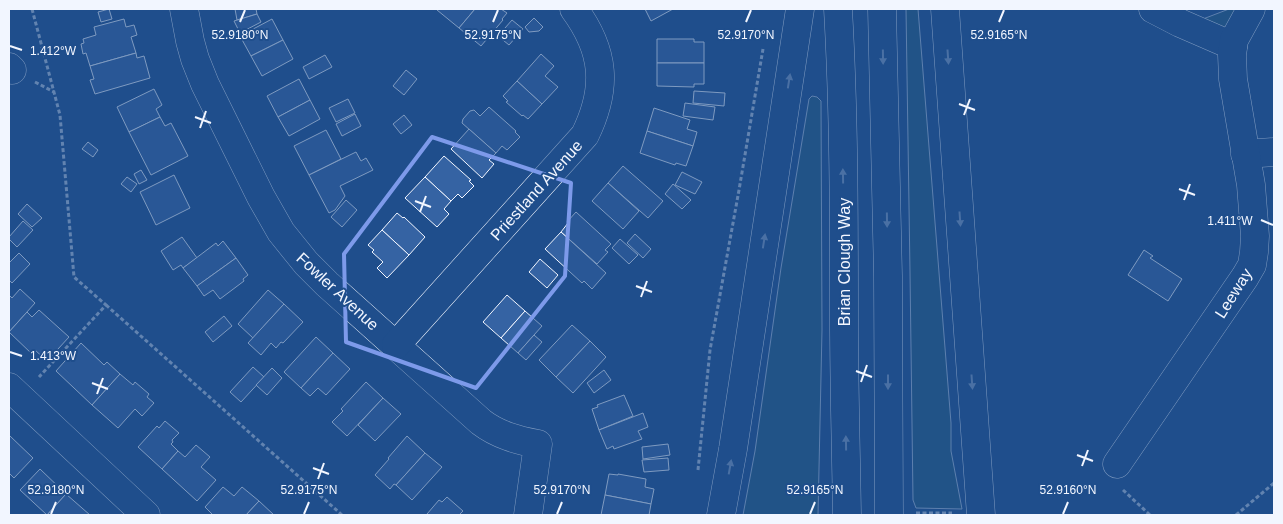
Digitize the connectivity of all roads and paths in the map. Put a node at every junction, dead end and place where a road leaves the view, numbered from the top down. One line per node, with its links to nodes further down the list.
1 (32, 9): 14 (path)
2 (184, 9): 15 (main road, Fowler Avenue)
3 (574, 9): 15 (main road, Priestland Avenue)
4 (800, 9): 26 (main road, one-way to 4)
5 (838, 9): 20 (main road, Brian Clough Way, one-way to 5)
6 (882, 9): 21 (main road, one-way to 21)
7 (945, 9): 22 (main road, one-way to 22)
8 (1153, 9): 10 (main road)
9 (1251, 9): 10 (main road, Leeway)
10 (1232, 46): 13 (main road, Leeway)
11 (763, 47): 18 (path)
12 (1274, 152): 13 (main road)
13 (1245, 154): 17 (main road, Leeway)
14 (106, 305): 16 (path); 24 (path)
15 (396, 345): 25 (main road, Fowler Avenue)
16 (14, 392): 23 (main road)
17 (1118, 464)
18 (698, 476)
19 (1274, 483): 27 (path)
20 (847, 504)
21 (896, 506): 22 (path)
22 (981, 514)
23 (146, 515)
24 (342, 515)
25 (528, 515)
26 (721, 515)
27 (1236, 515)

